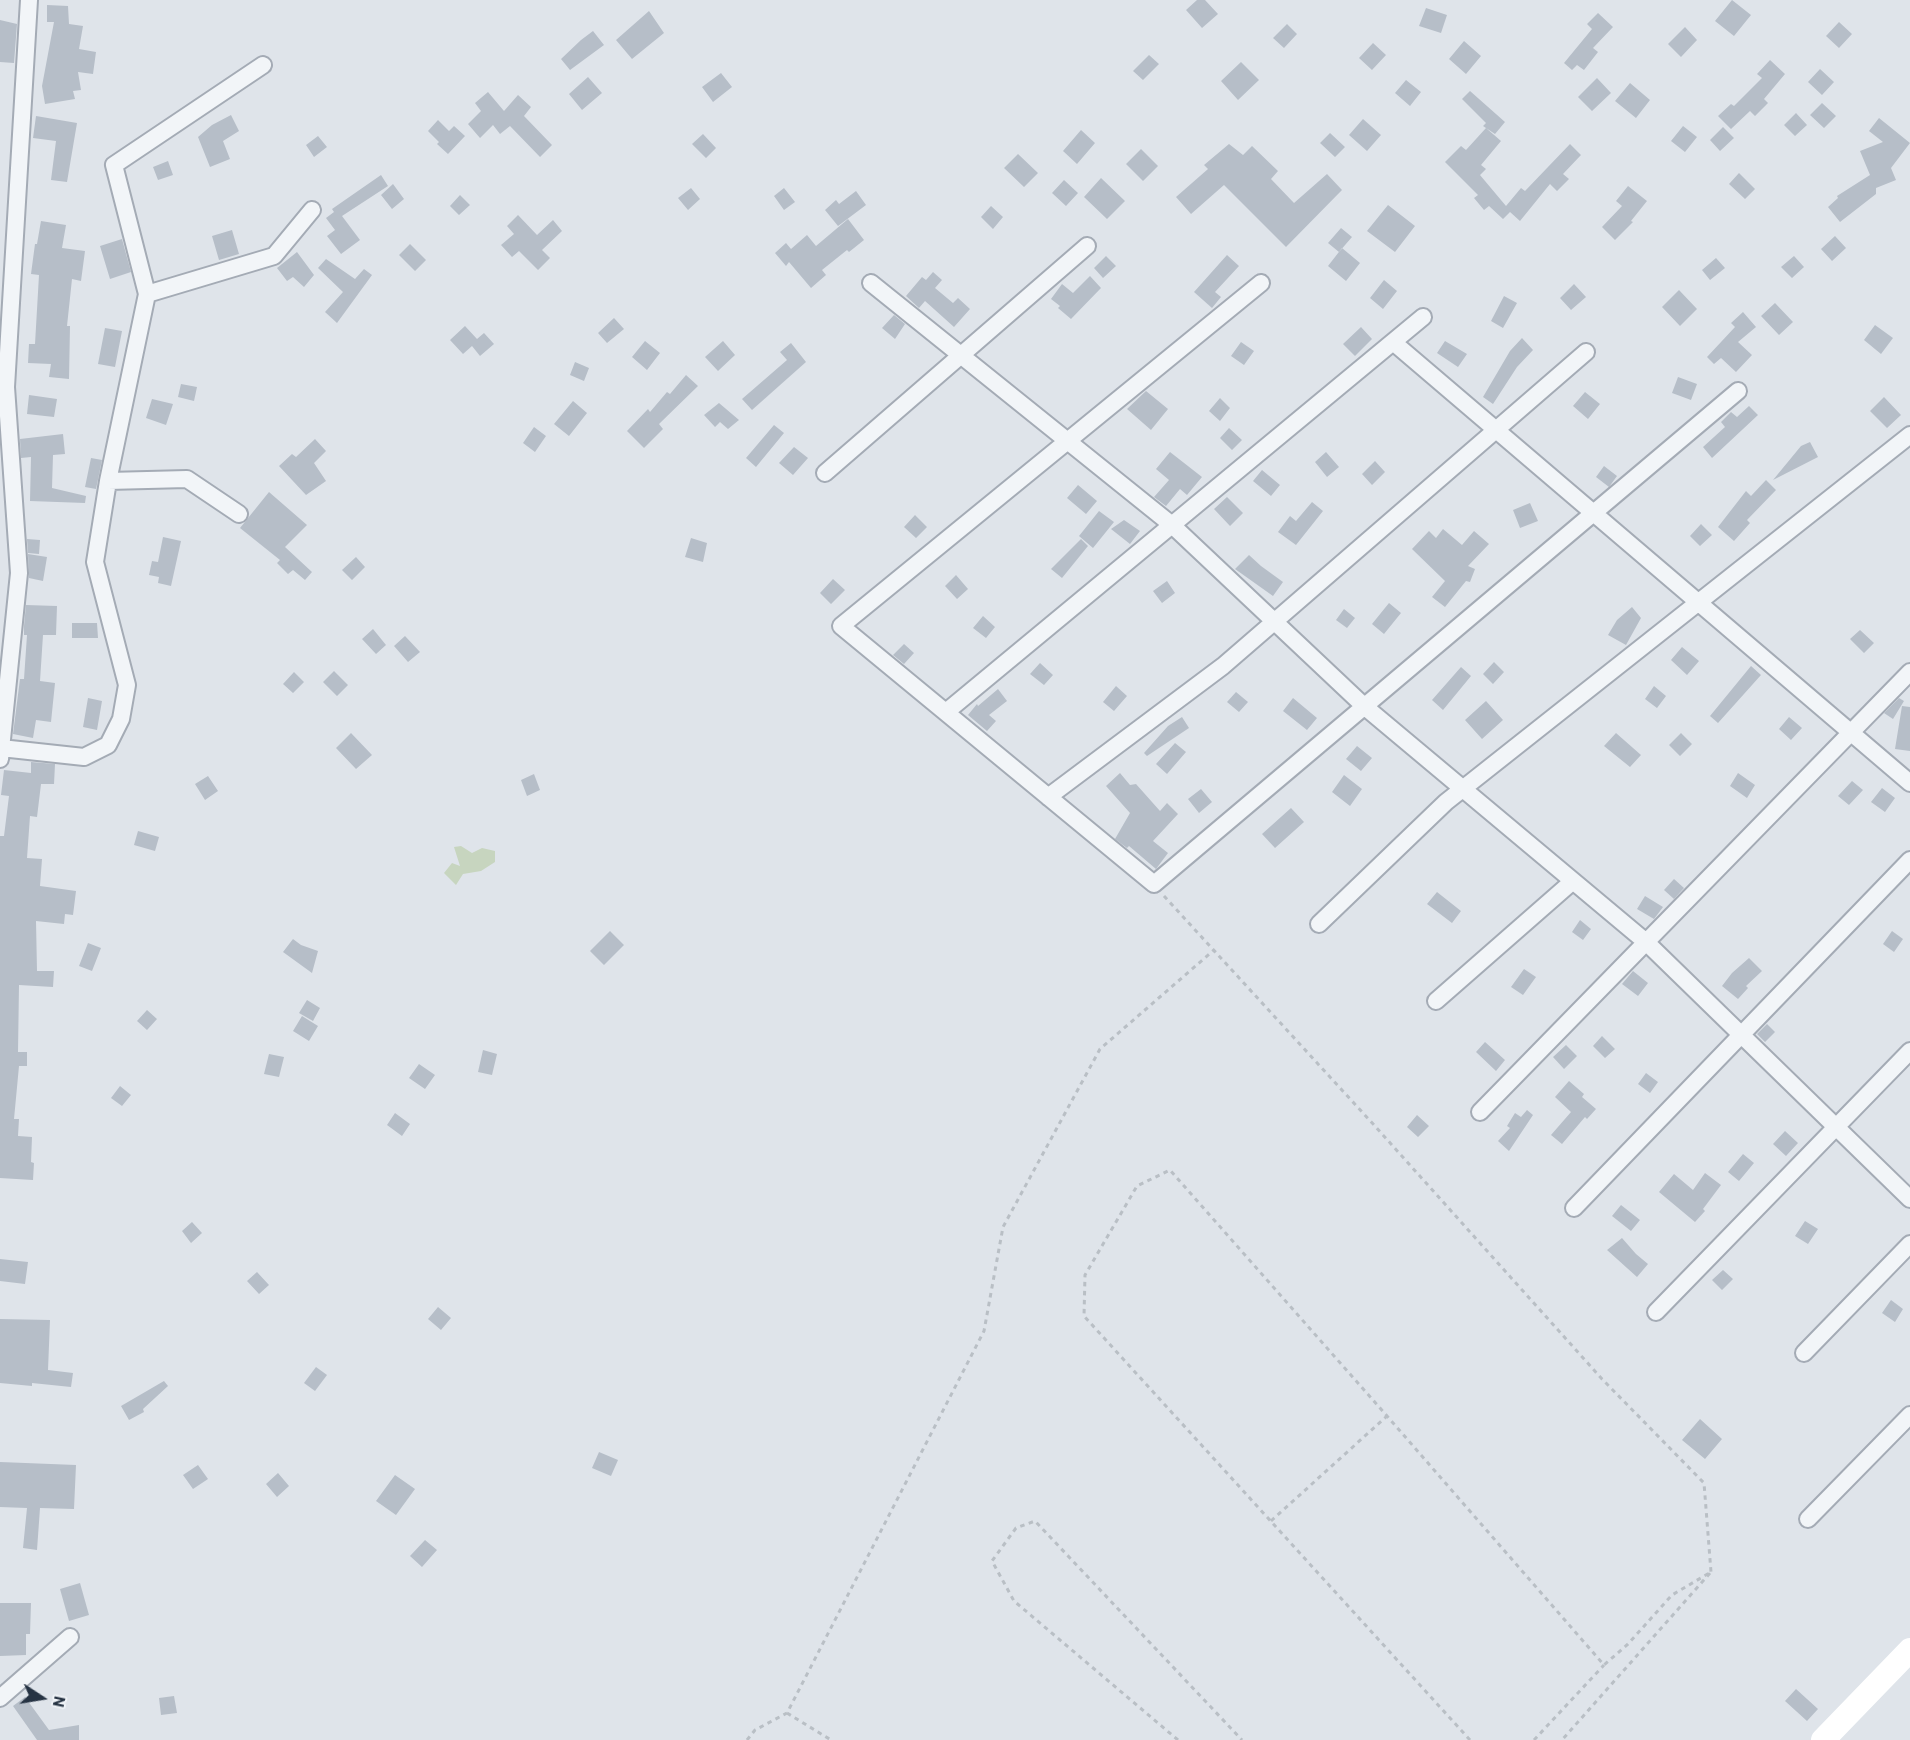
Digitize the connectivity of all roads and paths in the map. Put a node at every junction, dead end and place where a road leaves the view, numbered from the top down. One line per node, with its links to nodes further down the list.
1 (29, 0): 18 (street)
2 (263, 65): 7 (street)
3 (312, 210): 7 (street)
4 (1087, 246): 11 (street)
5 (871, 283): 11 (street)
6 (1261, 283): 15 (street)
7 (147, 294): 17 (street)
8 (1423, 317): 9 (street)
9 (1393, 342): 13 (street); 21 (street)
10 (1586, 352): 13 (street)
11 (961, 355): 15 (street); 16 (street)
12 (1738, 391): 19 (street)
13 (1496, 430): 19 (street); 23 (street)
14 (1910, 435): 22 (street)
15 (1067, 441): 21 (street); 26 (street)
16 (825, 473)
17 (108, 481): 20 (street); 28 (street)
18 (7, 486): 28 (street)
19 (1594, 513): 22 (street); 25 (street)
20 (239, 514)
21 (1172, 525): 23 (street); 26 (street)
22 (1698, 603): 27 (street); 30 (street)
23 (1274, 621): 25 (street); 31 (street)
24 (1910, 672): 27 (street)
25 (1364, 706): 30 (street); 34 (street)
26 (946, 712): 31 (street)
27 (1851, 733): 29 (street); 36 (street)
28 (1, 754)
29 (1910, 783)
30 (1463, 789): 33 (street); 35 (street)
31 (1048, 797): 34 (street)
32 (1910, 860): 39 (street)
33 (1573, 882): 36 (street); 38 (street)
34 (1154, 884): 37 (path)
35 (1318, 924)
36 (1646, 942): 39 (street); 41 (street)
37 (1214, 950): 52 (path); 57 (path)
38 (1436, 1001)
39 (1741, 1035): 42 (street); 44 (street)
40 (1910, 1050): 42 (street)
41 (1480, 1112)
42 (1836, 1127): 43 (street); 46 (street)
43 (1910, 1199)
44 (1574, 1208)
45 (1910, 1244): 47 (street)
46 (1656, 1312)
47 (1804, 1353)
48 (1910, 1415): 50 (street)
49 (1388, 1416): 51 (path); 51 (path); 55 (path)
50 (1808, 1519)
51 (1270, 1521): 62 (path)
52 (1711, 1572): 55 (path); 64 (path)
53 (70, 1637): 56 (street)
54 (1910, 1650): 65 (main road)
55 (1604, 1665): 63 (path)
56 (0, 1698)
57 (787, 1713): 58 (path); 59 (path)
58 (747, 1740)
59 (831, 1740)
60 (1178, 1740): 61 (path)
61 (1242, 1740)
62 (1470, 1740)
63 (1534, 1740)
64 (1562, 1740)
65 (1823, 1740)

